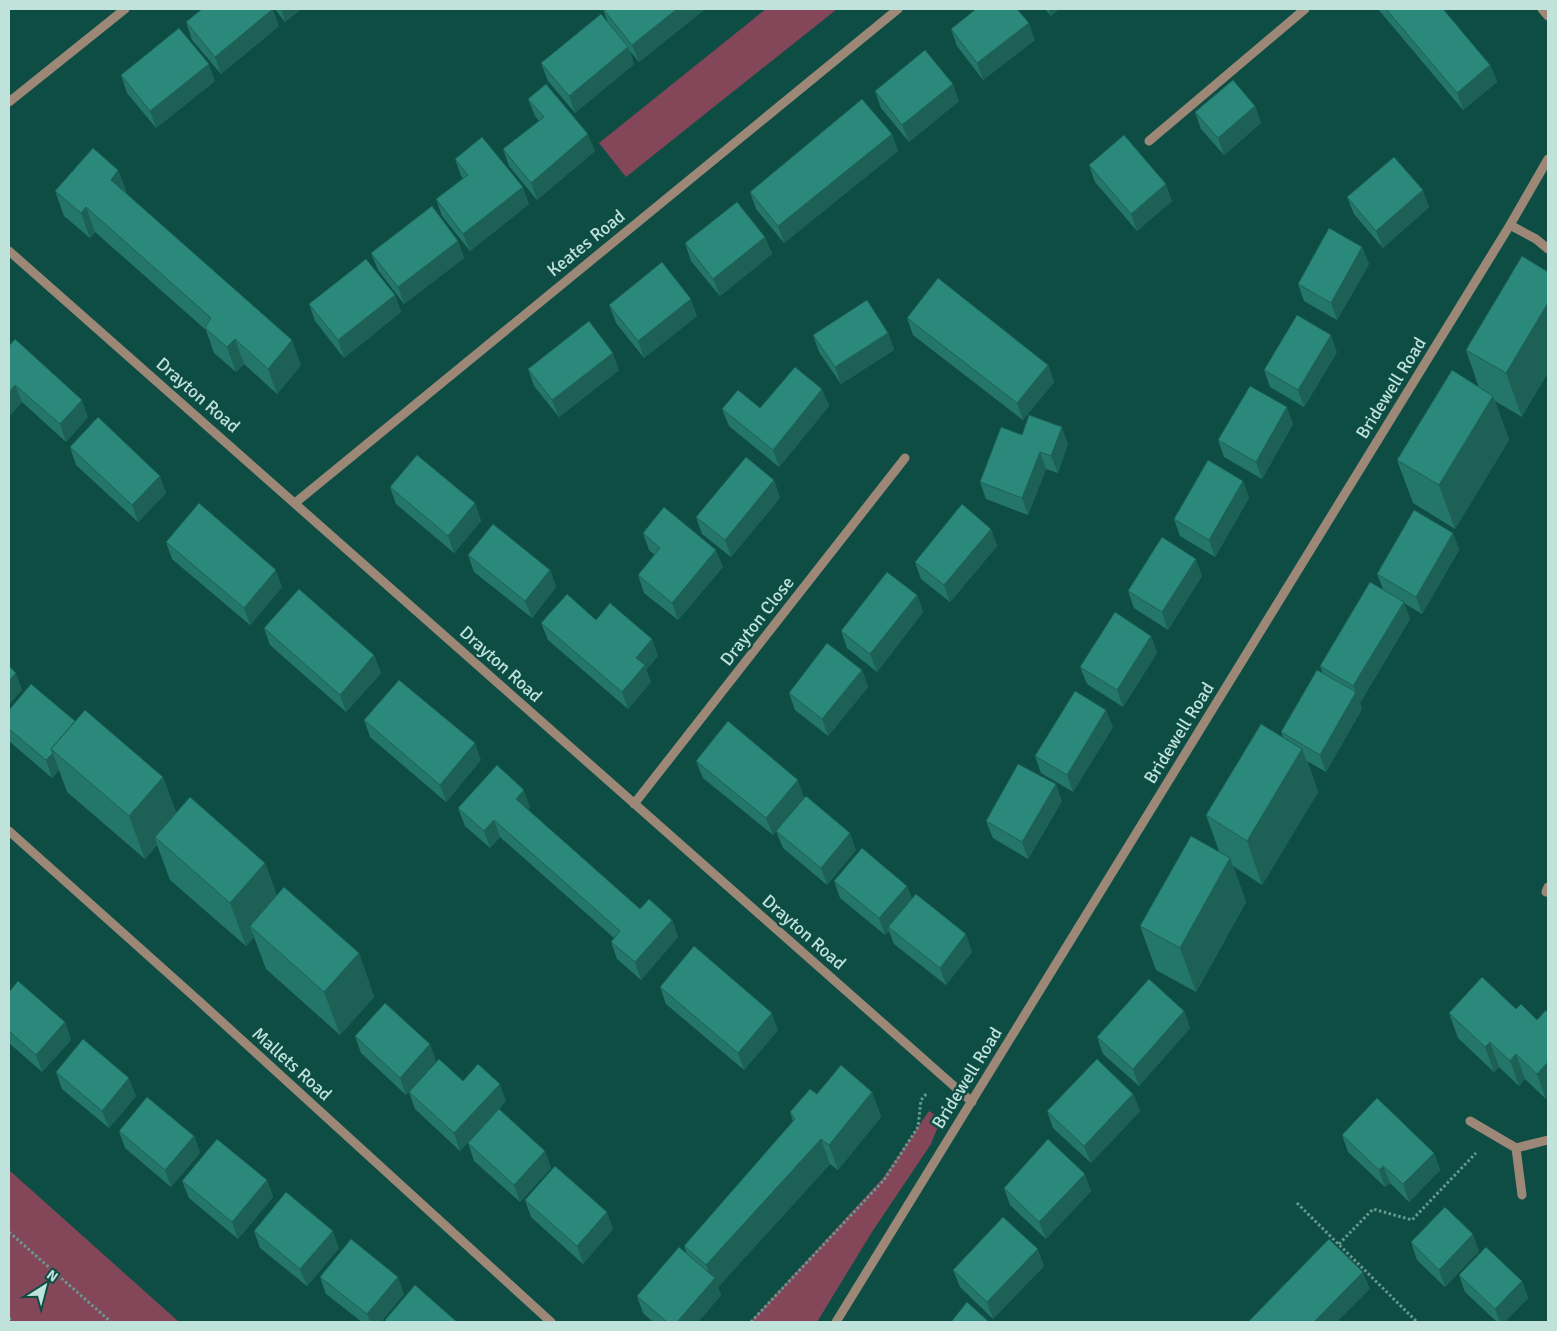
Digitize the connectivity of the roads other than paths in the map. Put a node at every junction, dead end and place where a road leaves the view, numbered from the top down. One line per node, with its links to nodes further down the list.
1 (124, 9): 6 (street)
2 (898, 9): 13 (street, Keates Road)
3 (1305, 9): 7 (street)
4 (1542, 9): 5 (street)
5 (1548, 16)
6 (9, 102)
7 (1149, 140)
8 (1548, 159): 9 (street, Bridewell Road)
9 (1510, 225): 10 (street); 16 (street, Bridewell Road)
10 (1548, 249)
11 (9, 250): 13 (street, Drayton Road)
12 (904, 458): 14 (street, Drayton Close)
13 (295, 503): 14 (street, Drayton Road)
14 (634, 804): 16 (street, Drayton Road)
15 (9, 832): 21 (street, Mallets Road)
16 (972, 1102): 22 (street, Bridewell Road)
17 (1470, 1121): 19 (street)
18 (1548, 1140): 19 (street)
19 (1516, 1148): 20 (street)
20 (1522, 1195)
21 (551, 1322)
22 (836, 1322)

